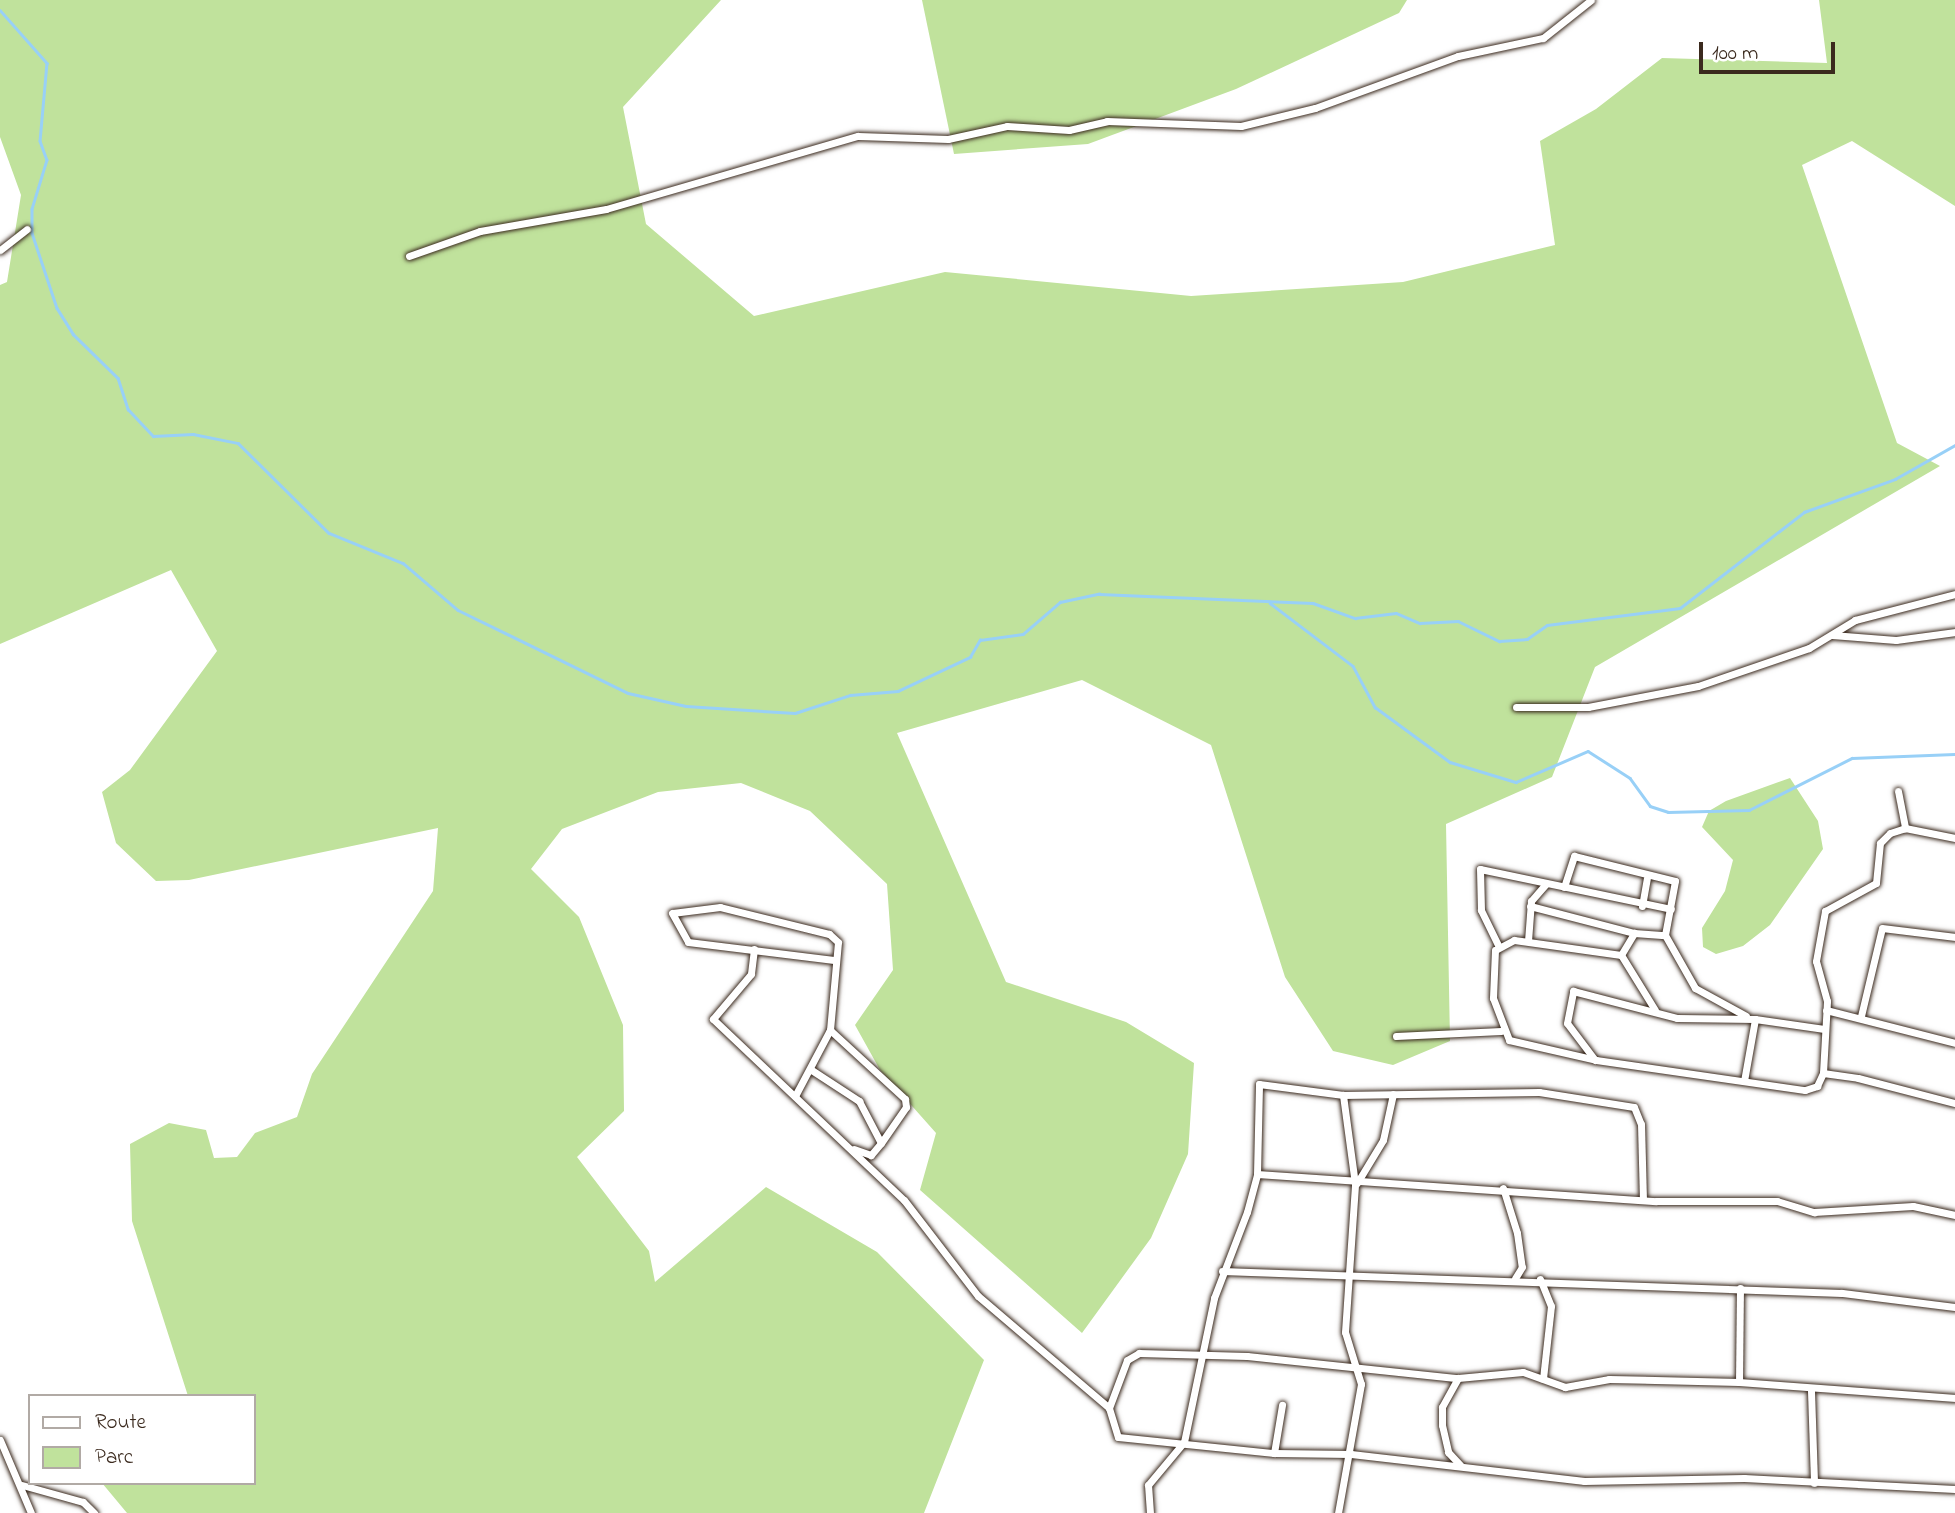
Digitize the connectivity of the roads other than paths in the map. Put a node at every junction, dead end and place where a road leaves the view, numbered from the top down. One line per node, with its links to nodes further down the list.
1 (1591, 0): 4 (street)
2 (27, 229): 3 (street)
3 (0, 250)
4 (409, 256)
5 (1955, 594): 7 (street)
6 (1955, 632): 7 (street)
7 (1832, 635): 8 (street)
8 (1516, 707)
9 (1898, 791): 10 (street)
10 (1905, 828): 11 (street); 27 (street)
11 (1955, 838)
12 (1647, 878): 14 (street); 16 (street); 17 (street)
13 (1546, 884): 14 (street); 15 (street); 22 (street)
14 (1564, 887): 16 (street)
15 (1530, 906): 18 (street); 21 (street)
16 (1642, 906): 17 (street)
17 (1671, 909): 19 (street)
18 (1634, 933): 19 (street); 24 (street)
19 (1665, 935): 28 (street)
20 (1955, 937): 29 (street)
21 (1528, 941): 22 (street); 24 (street)
22 (1498, 945): 33 (street)
23 (754, 949): 25 (street); 25 (street); 42 (street)
24 (1621, 955): 26 (street)
25 (834, 960): 32 (street)
26 (1655, 1010): 28 (street); 36 (street)
27 (1826, 1010): 29 (street); 31 (street)
28 (1745, 1016): 30 (street)
29 (1861, 1016): 35 (street)
30 (1755, 1019): 31 (street); 39 (street)
31 (1824, 1029): 38 (street)
32 (831, 1030): 37 (street); 44 (street)
33 (1501, 1031): 34 (street); 36 (street)
34 (1396, 1036)
35 (1955, 1043)
36 (1596, 1060): 39 (street)
37 (810, 1069): 42 (street); 44 (street)
38 (1823, 1073): 39 (street); 43 (street)
39 (1744, 1080)
40 (1393, 1094): 41 (street); 47 (street); 49 (street)
41 (1343, 1095): 46 (street); 47 (street)
42 (795, 1096): 45 (street)
43 (1955, 1103)
44 (881, 1143): 45 (street)
45 (850, 1147): 65 (street)
46 (1256, 1174): 47 (street); 51 (street)
47 (1356, 1183): 48 (street); 52 (street)
48 (1503, 1188): 49 (street); 53 (street)
49 (1643, 1199): 50 (street)
50 (1955, 1215)
51 (1222, 1271): 52 (street); 57 (street)
52 (1348, 1276): 53 (street); 58 (street)
53 (1515, 1278): 54 (street)
54 (1540, 1279): 55 (street); 60 (street)
55 (1740, 1288): 56 (street); 61 (street)
56 (1955, 1307)
57 (1201, 1357): 58 (street); 65 (street); 67 (street)
58 (1358, 1370): 59 (street); 69 (street)
59 (1458, 1378): 60 (street); 70 (street)
60 (1544, 1379): 61 (street)
61 (1739, 1382): 62 (street)
62 (1811, 1391): 63 (street); 71 (street)
63 (1955, 1398)
64 (1282, 1405): 68 (street)
65 (1109, 1408): 67 (street)
66 (0, 1440): 72 (street)
67 (1184, 1443): 68 (street); 76 (street)
68 (1274, 1453): 69 (street)
69 (1351, 1454): 70 (street); 77 (street)
70 (1460, 1466): 71 (street)
71 (1814, 1483): 73 (street)
72 (21, 1485): 74 (street); 75 (street)
73 (1955, 1489)
74 (31, 1513)
75 (94, 1513)
76 (1150, 1513)
77 (1338, 1513)

